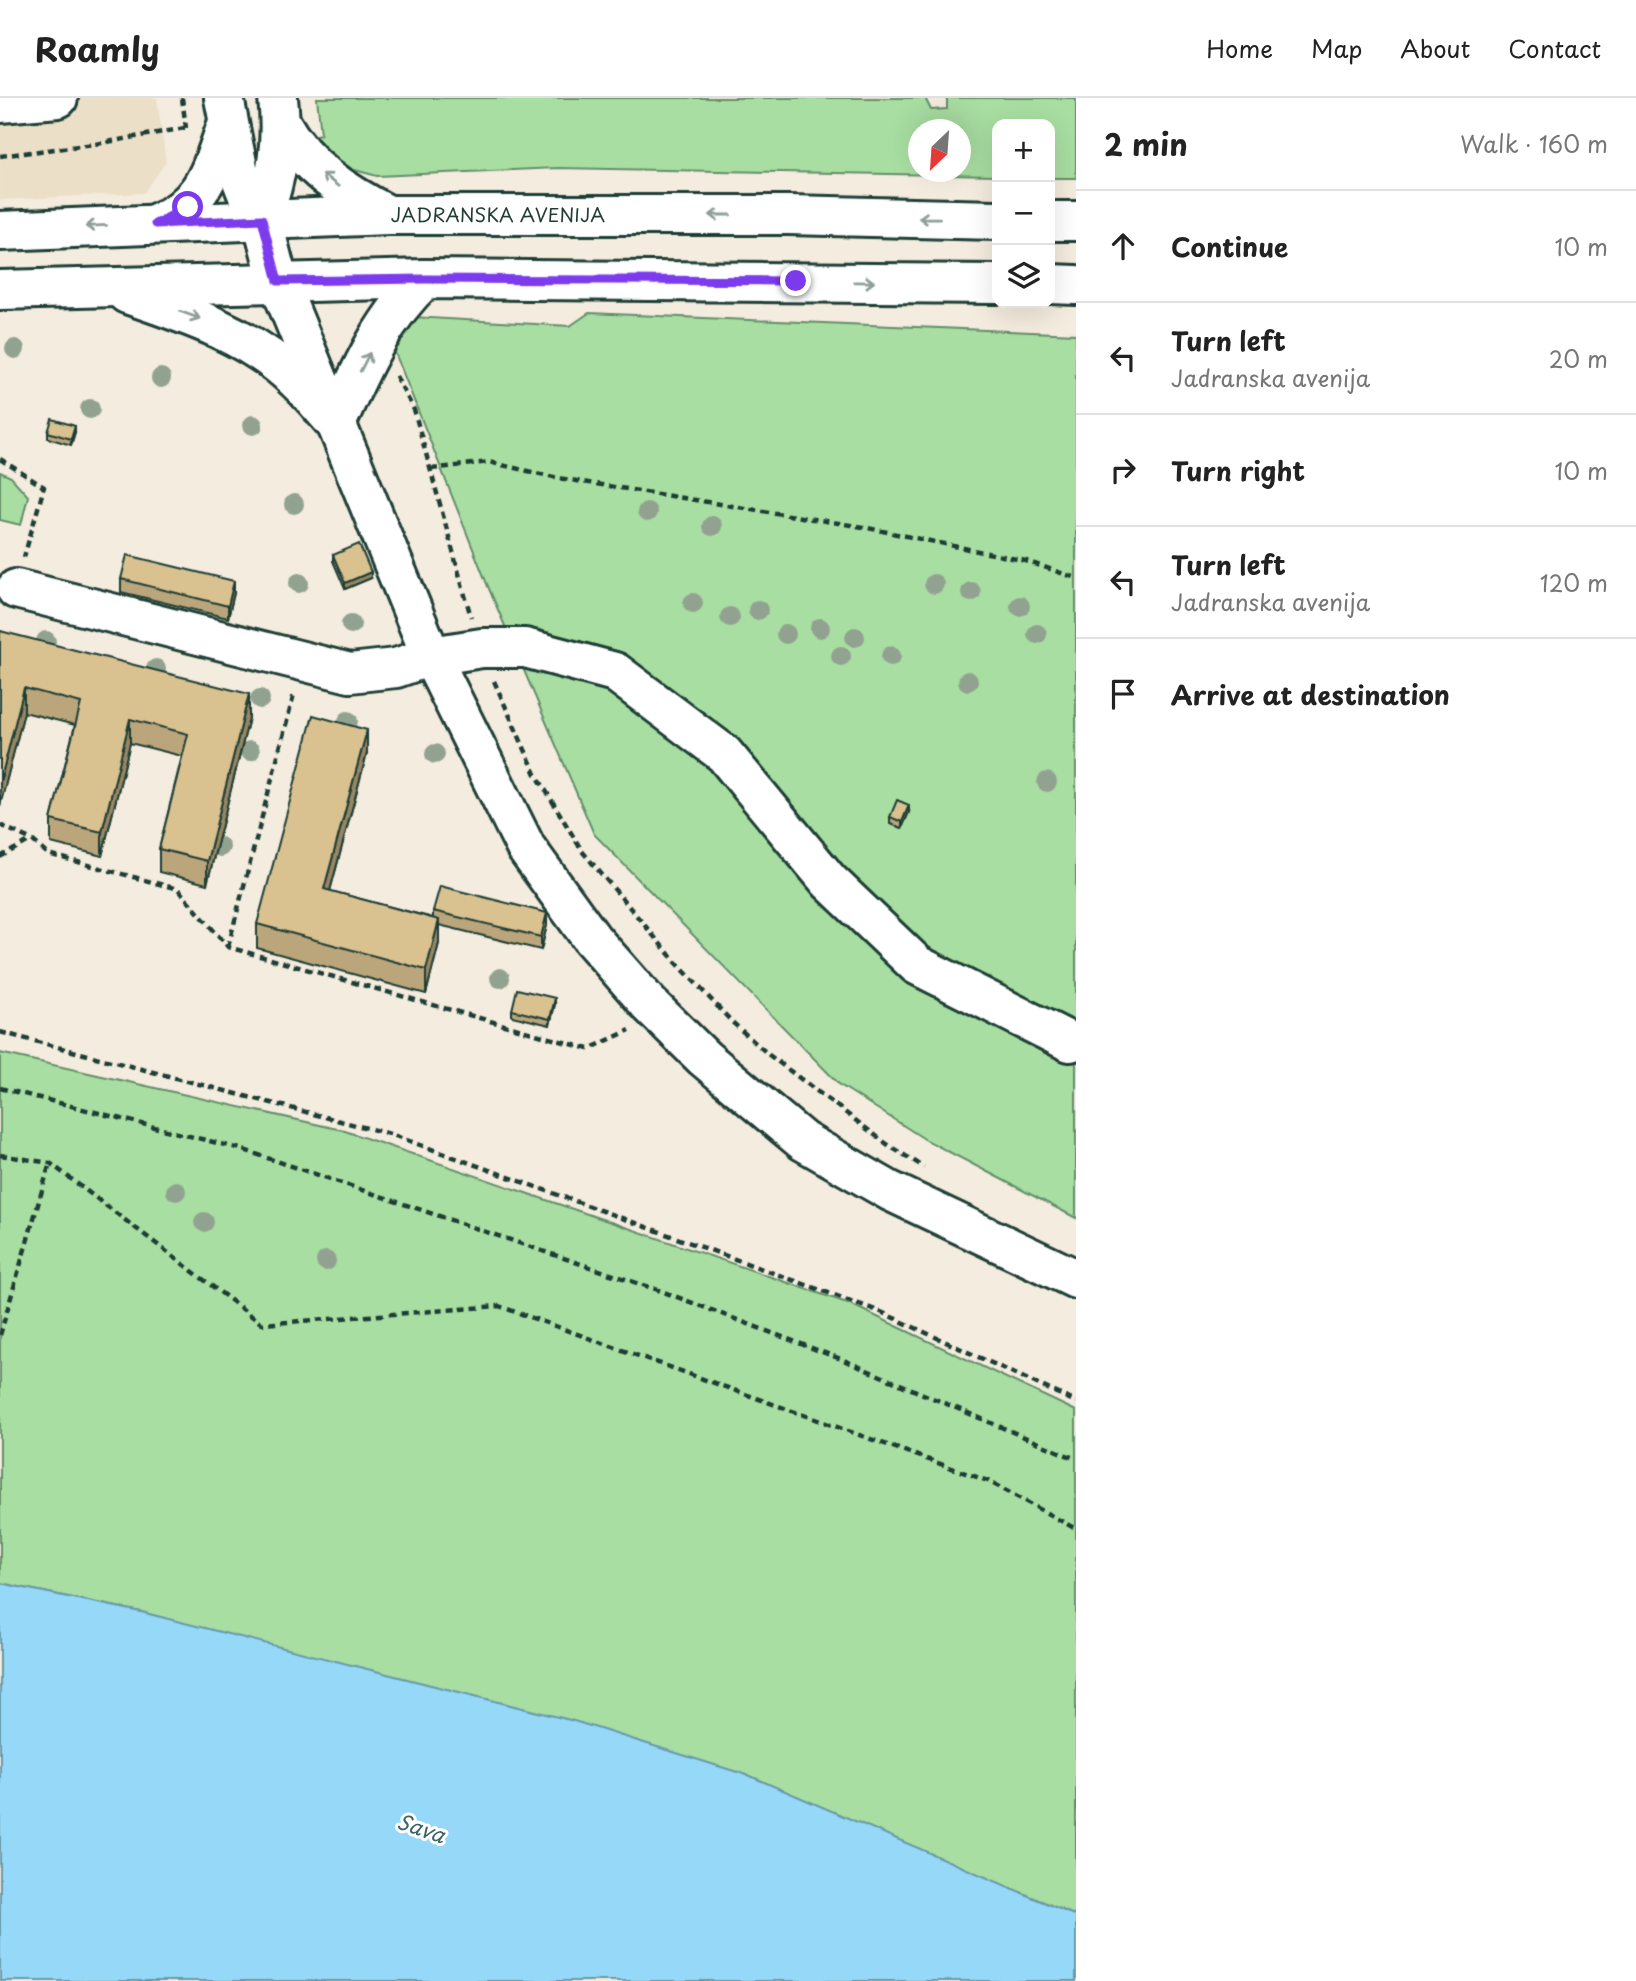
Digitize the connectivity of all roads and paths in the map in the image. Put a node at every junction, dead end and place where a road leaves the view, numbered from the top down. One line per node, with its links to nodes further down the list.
1 (58, 98): 2 (main road)
2 (0, 103)
3 (226, 111): 8 (main road); 12 (main road)
4 (279, 111): 7 (main road, one-way to 4); 8 (main road)
5 (185, 128): 6 (path)
6 (0, 156)
7 (388, 215): 8 (main road, JADRANSKA AVENIJA); 9 (main road, JADRANSKA AVENIJA, one-way to 7)
8 (262, 219): 12 (main road, JADRANSKA AVENIJA); 15 (main road)
9 (992, 220)
10 (1055, 221): 11 (main road)
11 (1076, 222)
12 (155, 224): 13 (main road, JADRANSKA AVENIJA, one-way to 13)
13 (0, 231)
14 (425, 279): 15 (main road); 16 (main road, one-way to 16); 21 (main road)
15 (278, 281): 18 (main road); 22 (main road)
16 (992, 284)
17 (1055, 284): 19 (main road)
18 (102, 285): 20 (main road); 22 (main road, one-way to 22)
19 (1076, 285)
20 (0, 290)
21 (374, 344): 22 (main road, one-way to 21); 24 (path)
22 (336, 424): 28 (main road)
23 (0, 459): 26 (path)
24 (430, 469): 25 (path); 27 (path)
25 (1076, 578)
26 (16, 589): 29 (main road)
27 (473, 625)
28 (431, 656): 29 (main road); 35 (main road); 37 (main road)
29 (303, 661): 34 (path)
30 (492, 675): 41 (path)
31 (0, 825): 32 (path)
32 (32, 840): 33 (path); 34 (path)
33 (0, 857)
34 (228, 947): 35 (path)
35 (660, 1016): 42 (main road)
36 (0, 1032): 44 (path)
37 (1070, 1042)
38 (0, 1088): 45 (path)
39 (0, 1155): 40 (path)
40 (50, 1163): 43 (path); 46 (path)
41 (925, 1167)
42 (1076, 1279)
43 (0, 1335)
44 (1076, 1402)
45 (1076, 1459)
46 (1076, 1529)

